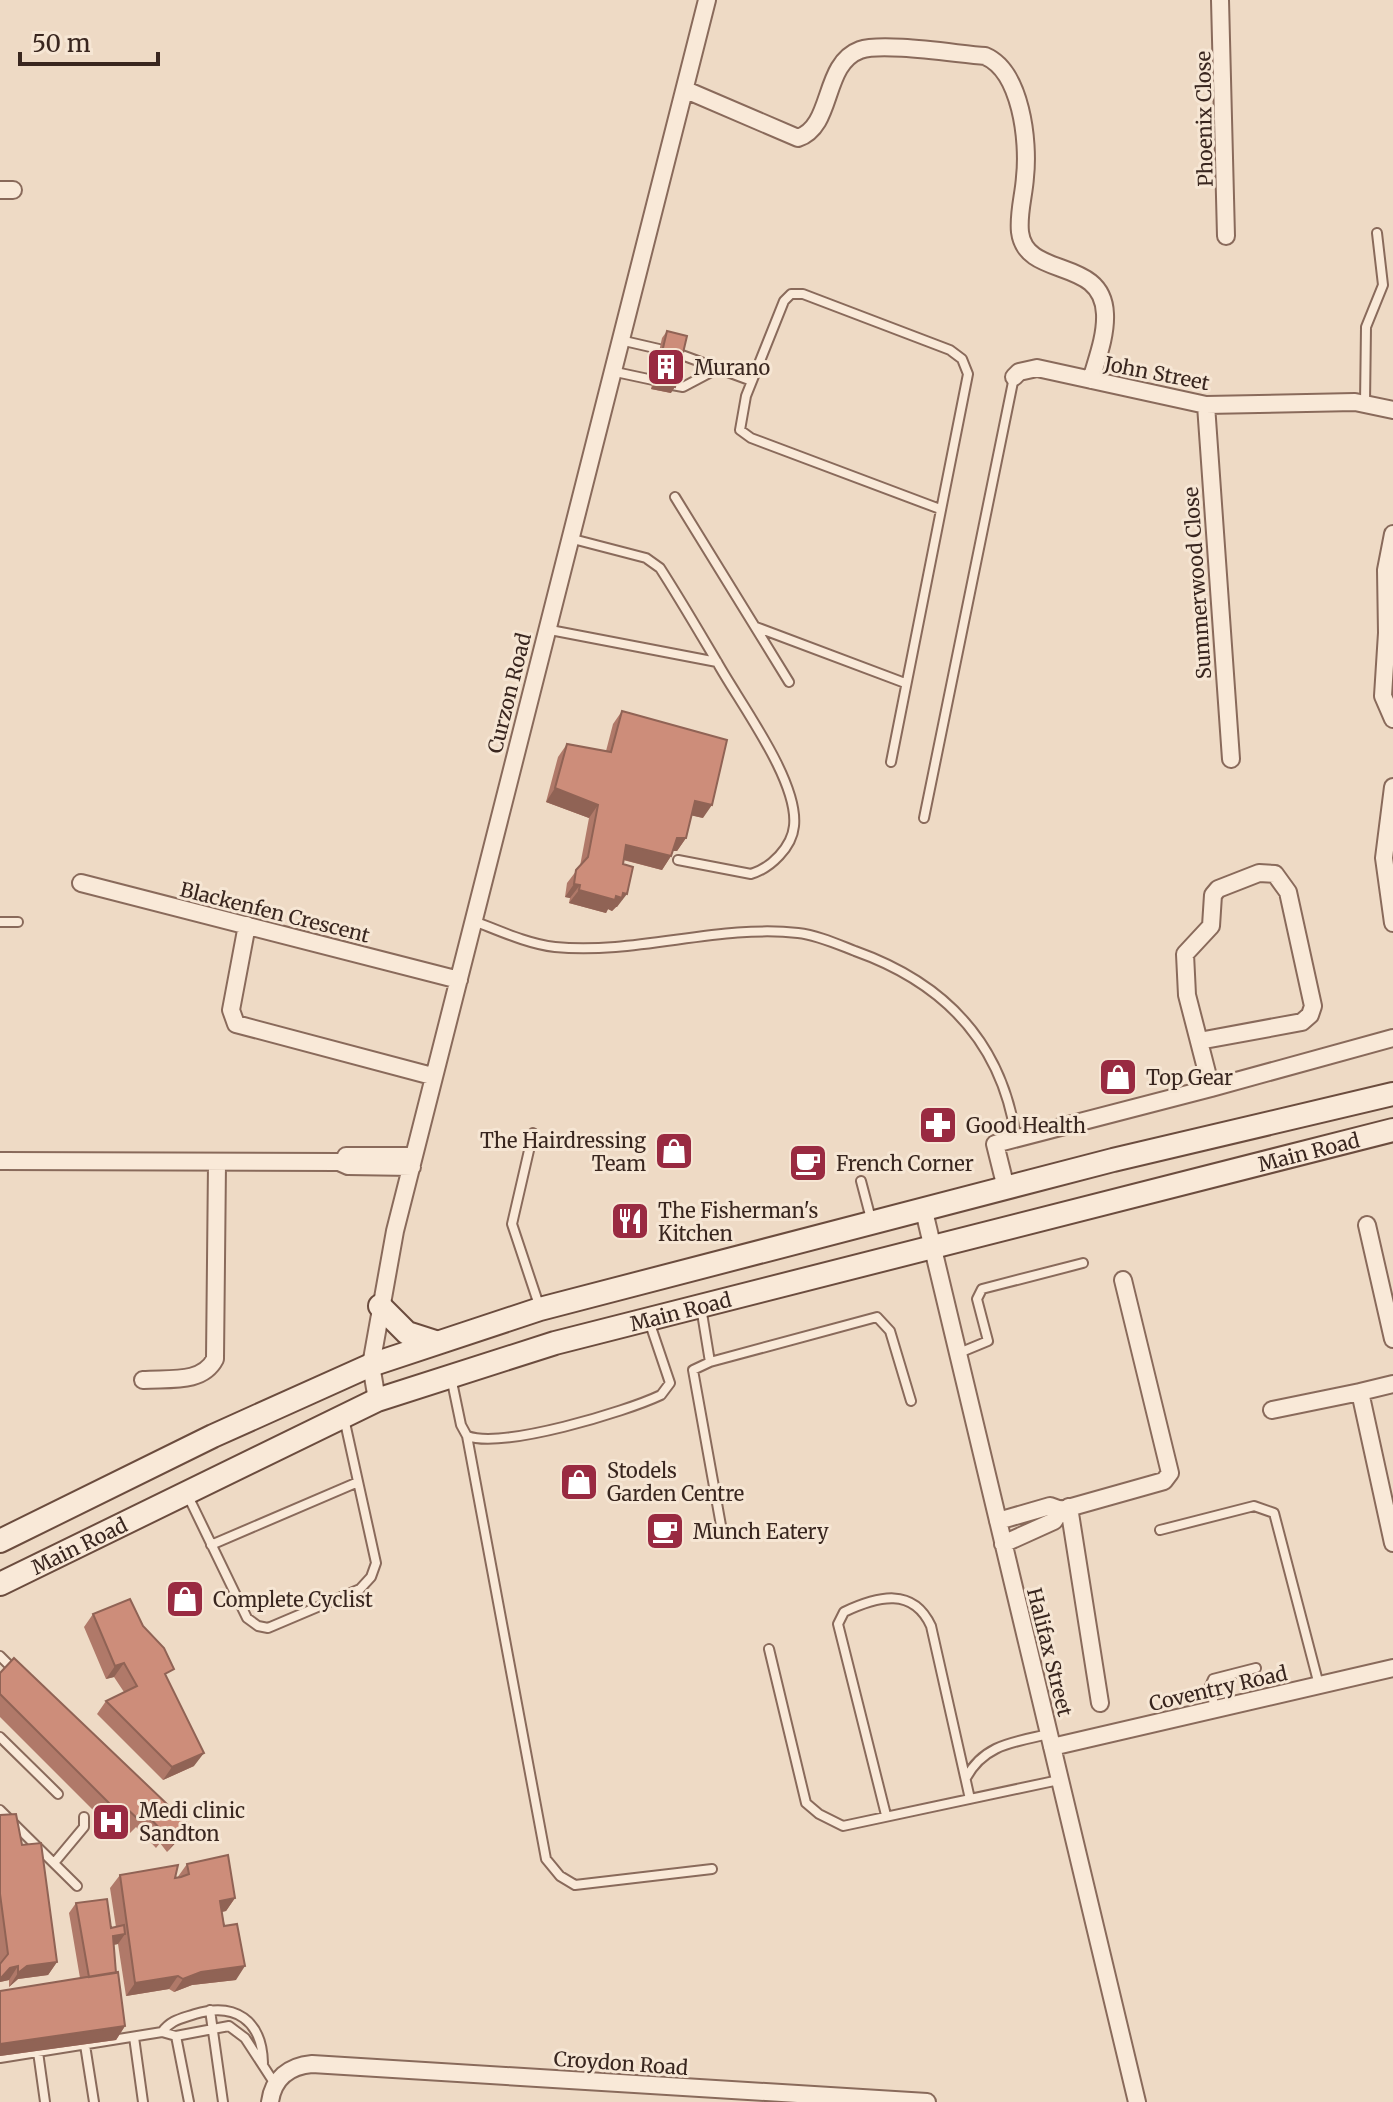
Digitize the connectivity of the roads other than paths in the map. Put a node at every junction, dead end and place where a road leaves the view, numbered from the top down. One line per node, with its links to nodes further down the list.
1 (707, 0): 3 (street, Curzon Road)
2 (1220, 0): 5 (street, Phoenix Close)
3 (686, 90): 6 (street, Curzon Road); 13 (street)
4 (1377, 233): 16 (lane)
5 (1226, 236)
6 (619, 339): 7 (lane); 10 (street, Curzon Road)
7 (659, 349)
8 (679, 354): 9 (lane)
9 (717, 369): 14 (lane); 15 (lane)
10 (611, 371): 12 (lane); 22 (street, Curzon Road)
11 (1014, 377): 13 (street, John Street); 32 (lane)
12 (653, 380)
13 (1091, 380): 17 (street, John Street)
14 (752, 381): 20 (lane); 20 (lane)
15 (672, 385)
16 (1365, 403): 17 (street, John Street); 18 (street, John Street)
17 (1206, 405): 29 (street, Summerwood Close)
18 (1393, 410)
19 (675, 497): 23 (lane)
20 (940, 509): 27 (lane)
21 (1393, 534): 28 (street)
22 (568, 538): 24 (street, Curzon Road); 25 (lane)
23 (755, 627): 26 (lane); 27 (lane)
24 (545, 629): 25 (lane); 35 (street, Curzon Road)
25 (717, 662): 33 (lane)
26 (789, 682)
27 (905, 683): 30 (lane)
28 (1393, 719)
29 (1231, 759)
30 (891, 762)
31 (1393, 787): 38 (street)
32 (924, 818)
33 (678, 860)
34 (81, 883): 39 (street, Blackenfen Crescent)
35 (473, 921): 40 (street, Curzon Road); 48 (lane)
36 (0, 922): 37 (lane)
37 (18, 922)
38 (1393, 923)
39 (247, 925): 40 (street, Blackenfen Crescent); 43 (street)
40 (459, 980): 43 (street, Curzon Road)
41 (1393, 1038): 44 (street)
42 (1199, 1041): 42 (street); 44 (street)
43 (432, 1076): 50 (street, Curzon Road)
44 (1211, 1088): 48 (street)
45 (1393, 1094): 53 (main road, Main Road)
46 (1393, 1130): 57 (main road, Main Road)
47 (533, 1133): 62 (lane)
48 (1016, 1138): 53 (street)
49 (0, 1161): 51 (street)
50 (413, 1162): 51 (street); 60 (street, Curzon Road)
51 (217, 1164): 70 (street)
52 (861, 1181): 55 (lane)
53 (1006, 1188): 54 (main road, Main Road)
54 (924, 1211): 55 (main road, Main Road); 57 (street, Halifax Street)
55 (872, 1224): 62 (main road, Main Road)
56 (1367, 1225): 64 (street)
57 (934, 1247): 61 (main road, Main Road); 66 (street, Halifax Street)
58 (1083, 1263): 66 (lane)
59 (1123, 1280): 80 (street)
60 (380, 1306): 65 (main road); 68 (street, Curzon Road)
61 (700, 1306): 63 (main road, Main Road); 67 (lane)
62 (540, 1309): 65 (main road, Main Road)
63 (648, 1319): 69 (main road, Main Road); 77 (lane)
64 (1393, 1339)
65 (435, 1342): 68 (main road, Main Road)
66 (959, 1353): 81 (street, Halifax Street)
67 (710, 1362): 74 (lane); 83 (lane)
68 (371, 1365): 73 (street, Curzon Road); 84 (main road, Main Road)
69 (451, 1376): 73 (main road, Main Road); 77 (lane)
70 (143, 1380)
71 (1393, 1384): 72 (street)
72 (1360, 1392): 75 (street); 85 (street)
73 (377, 1400): 76 (main road, Main Road)
74 (911, 1401)
75 (1272, 1410)
76 (343, 1416): 78 (lane); 79 (main road, Main Road)
77 (467, 1436): 107 (lane)
78 (358, 1482): 87 (lane); 87 (lane)
79 (186, 1492): 87 (lane); 88 (main road, Main Road)
80 (1065, 1508): 81 (street); 86 (street); 95 (street)
81 (998, 1521): 86 (street, Halifax Street)
82 (1160, 1530): 94 (lane)
83 (722, 1531)
84 (0, 1541)
85 (1393, 1543)
86 (1003, 1544): 98 (street, Halifax Street)
87 (211, 1545)
88 (0, 1584)
89 (769, 1649): 104 (lane)
90 (0, 1656): 93 (lane)
91 (1256, 1668): 96 (lane)
92 (1393, 1668): 94 (street, Coventry Road)
93 (23, 1678)
94 (1319, 1685): 96 (street, Coventry Road)
95 (1100, 1703)
96 (1215, 1709): 98 (street, Coventry Road)
97 (0, 1739): 101 (lane)
98 (1050, 1740): 99 (lane); 100 (street, Halifax Street)
99 (966, 1778): 102 (lane); 104 (lane)
100 (1060, 1780): 102 (lane); 128 (street, Halifax Street)
101 (58, 1794)
102 (970, 1799): 104 (lane)
103 (0, 1810): 106 (lane)
104 (886, 1815)
105 (84, 1817): 106 (lane)
106 (54, 1863): 108 (lane)
107 (712, 1869)
108 (77, 1886)
109 (210, 2010): 110 (lane); 111 (lane); 117 (lane)
110 (213, 2026): 112 (lane); 117 (lane); 125 (lane)
111 (162, 2032): 112 (lane); 113 (lane)
112 (176, 2036): 124 (lane)
113 (134, 2037): 114 (lane); 123 (lane)
114 (85, 2045): 115 (lane); 122 (lane)
115 (38, 2052): 116 (lane); 121 (lane)
116 (0, 2058)
117 (263, 2063): 118 (lane)
118 (275, 2084): 119 (street, Croydon Road); 126 (street)
119 (795, 2098): 120 (street, Croydon Road)
120 (843, 2100): 127 (street, Croydon Road)
121 (45, 2102)
122 (94, 2102)
123 (143, 2102)
124 (189, 2102)
125 (223, 2102)
126 (270, 2102)
127 (927, 2102)
128 (1137, 2102)

